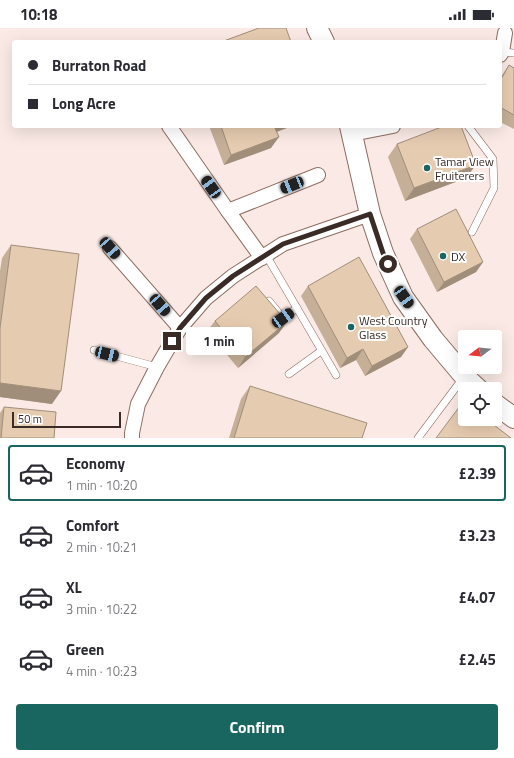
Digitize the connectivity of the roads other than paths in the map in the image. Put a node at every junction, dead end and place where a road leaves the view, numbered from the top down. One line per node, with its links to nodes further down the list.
1 (317, 28): 3 (street)
2 (504, 30): 4 (street)
3 (323, 40)
4 (505, 53)
5 (170, 128): 10 (street)
6 (372, 128): 8 (street)
7 (470, 128): 12 (lane)
8 (351, 130): 11 (street)
9 (318, 175): 10 (street)
10 (228, 211): 14 (street)
11 (370, 214): 14 (street); 23 (street)
12 (472, 232)
13 (110, 248): 17 (street)
14 (264, 257): 16 (lane); 17 (street)
15 (269, 301): 16 (lane)
16 (297, 308): 19 (lane)
17 (180, 328): 20 (street)
18 (94, 350): 20 (lane)
19 (321, 351): 21 (lane); 22 (lane)
20 (157, 368): 27 (street)
21 (289, 374)
22 (336, 375)
23 (470, 382)
24 (458, 396): 28 (lane)
25 (502, 409): 26 (street)
26 (514, 418)
27 (132, 438)
28 (418, 438)

